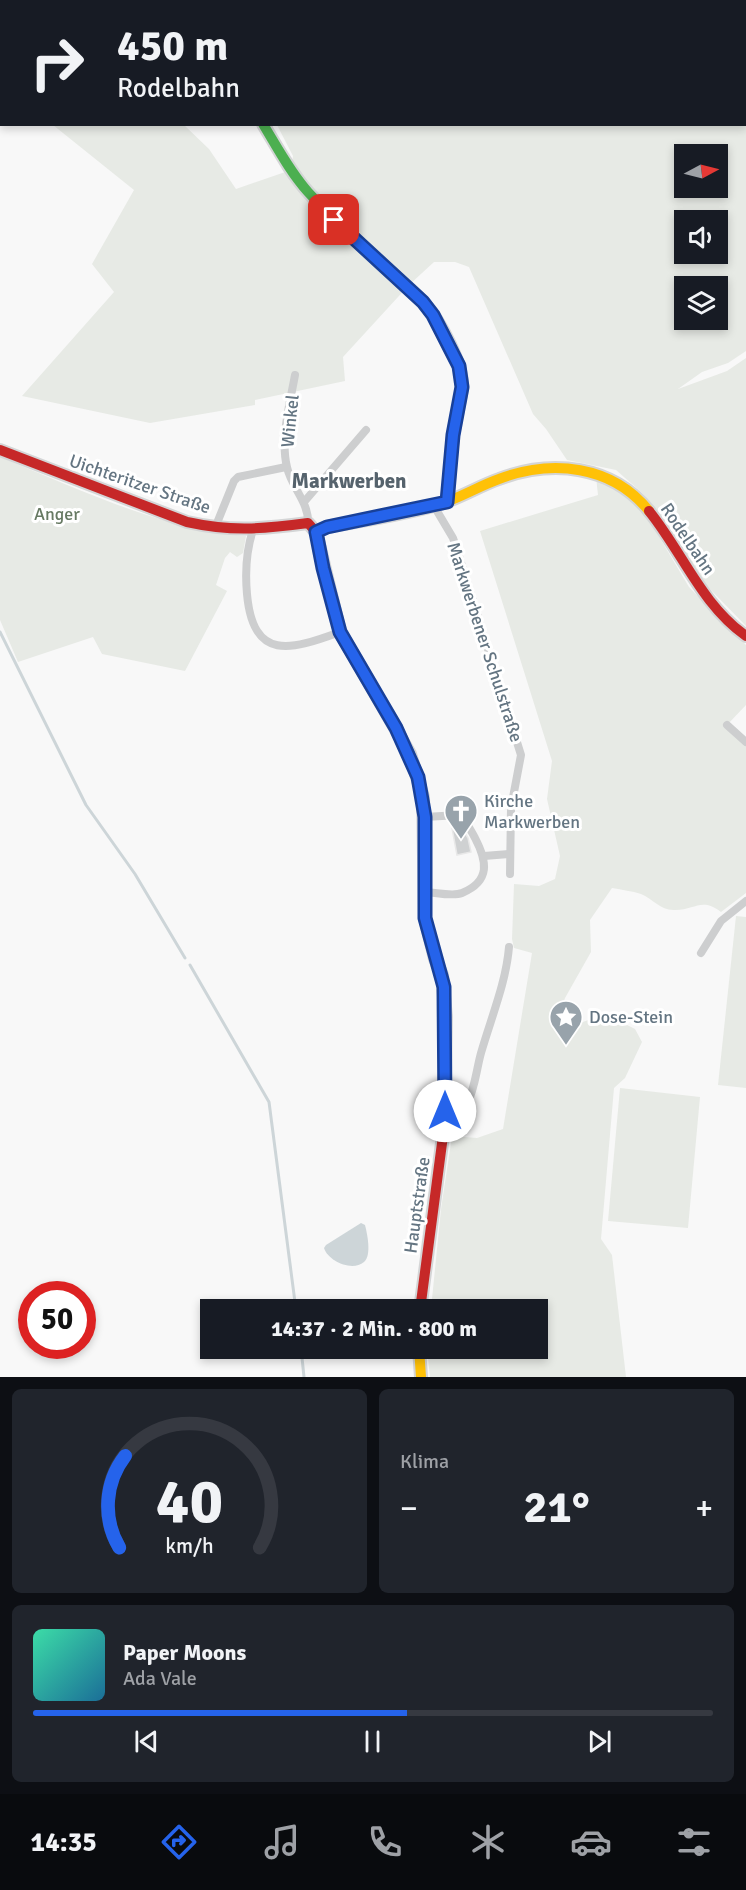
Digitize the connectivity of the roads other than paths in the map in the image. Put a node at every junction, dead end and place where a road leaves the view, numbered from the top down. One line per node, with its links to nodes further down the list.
1 (263, 126): 7 (main road)
2 (296, 375): 5 (street, Winkel)
3 (366, 430): 6 (street)
4 (0, 450): 10 (main road, Uichteritzer Straße)
5 (286, 467): 6 (street, Winkel); 10 (street, Winkel)
6 (304, 502): 9 (street, Winkel)
7 (447, 502): 8 (main road, Rodelbahn); 14 (main road, Rodelbahn)
8 (434, 506): 12 (main road, Rodelbahn); 18 (street, Markwerbener Schulstraße)
9 (308, 523): 11 (main road, Uichteritzer Straße); 12 (main road)
10 (215, 528): 11 (main road, Uichteritzer Straße)
11 (253, 530): 13 (street)
12 (316, 532): 13 (main road, Hauptstraße)
13 (340, 632): 17 (main road, Hauptstraße)
14 (746, 636)
15 (727, 725): 16 (street)
16 (746, 742)
17 (425, 817): 19 (street); 21 (main road, Hauptstraße)
18 (509, 854): 19 (street); 20 (street, Markwerbener Schulstraße)
19 (484, 856): 21 (street)
20 (510, 874)
21 (424, 892): 25 (main road, Hauptstraße)
22 (746, 901): 24 (street)
23 (509, 947): 25 (street)
24 (701, 953)
25 (444, 1128): 26 (main road, Hauptstraße)
26 (421, 1299)
27 (420, 1359): 28 (main road)
28 (421, 1377)

